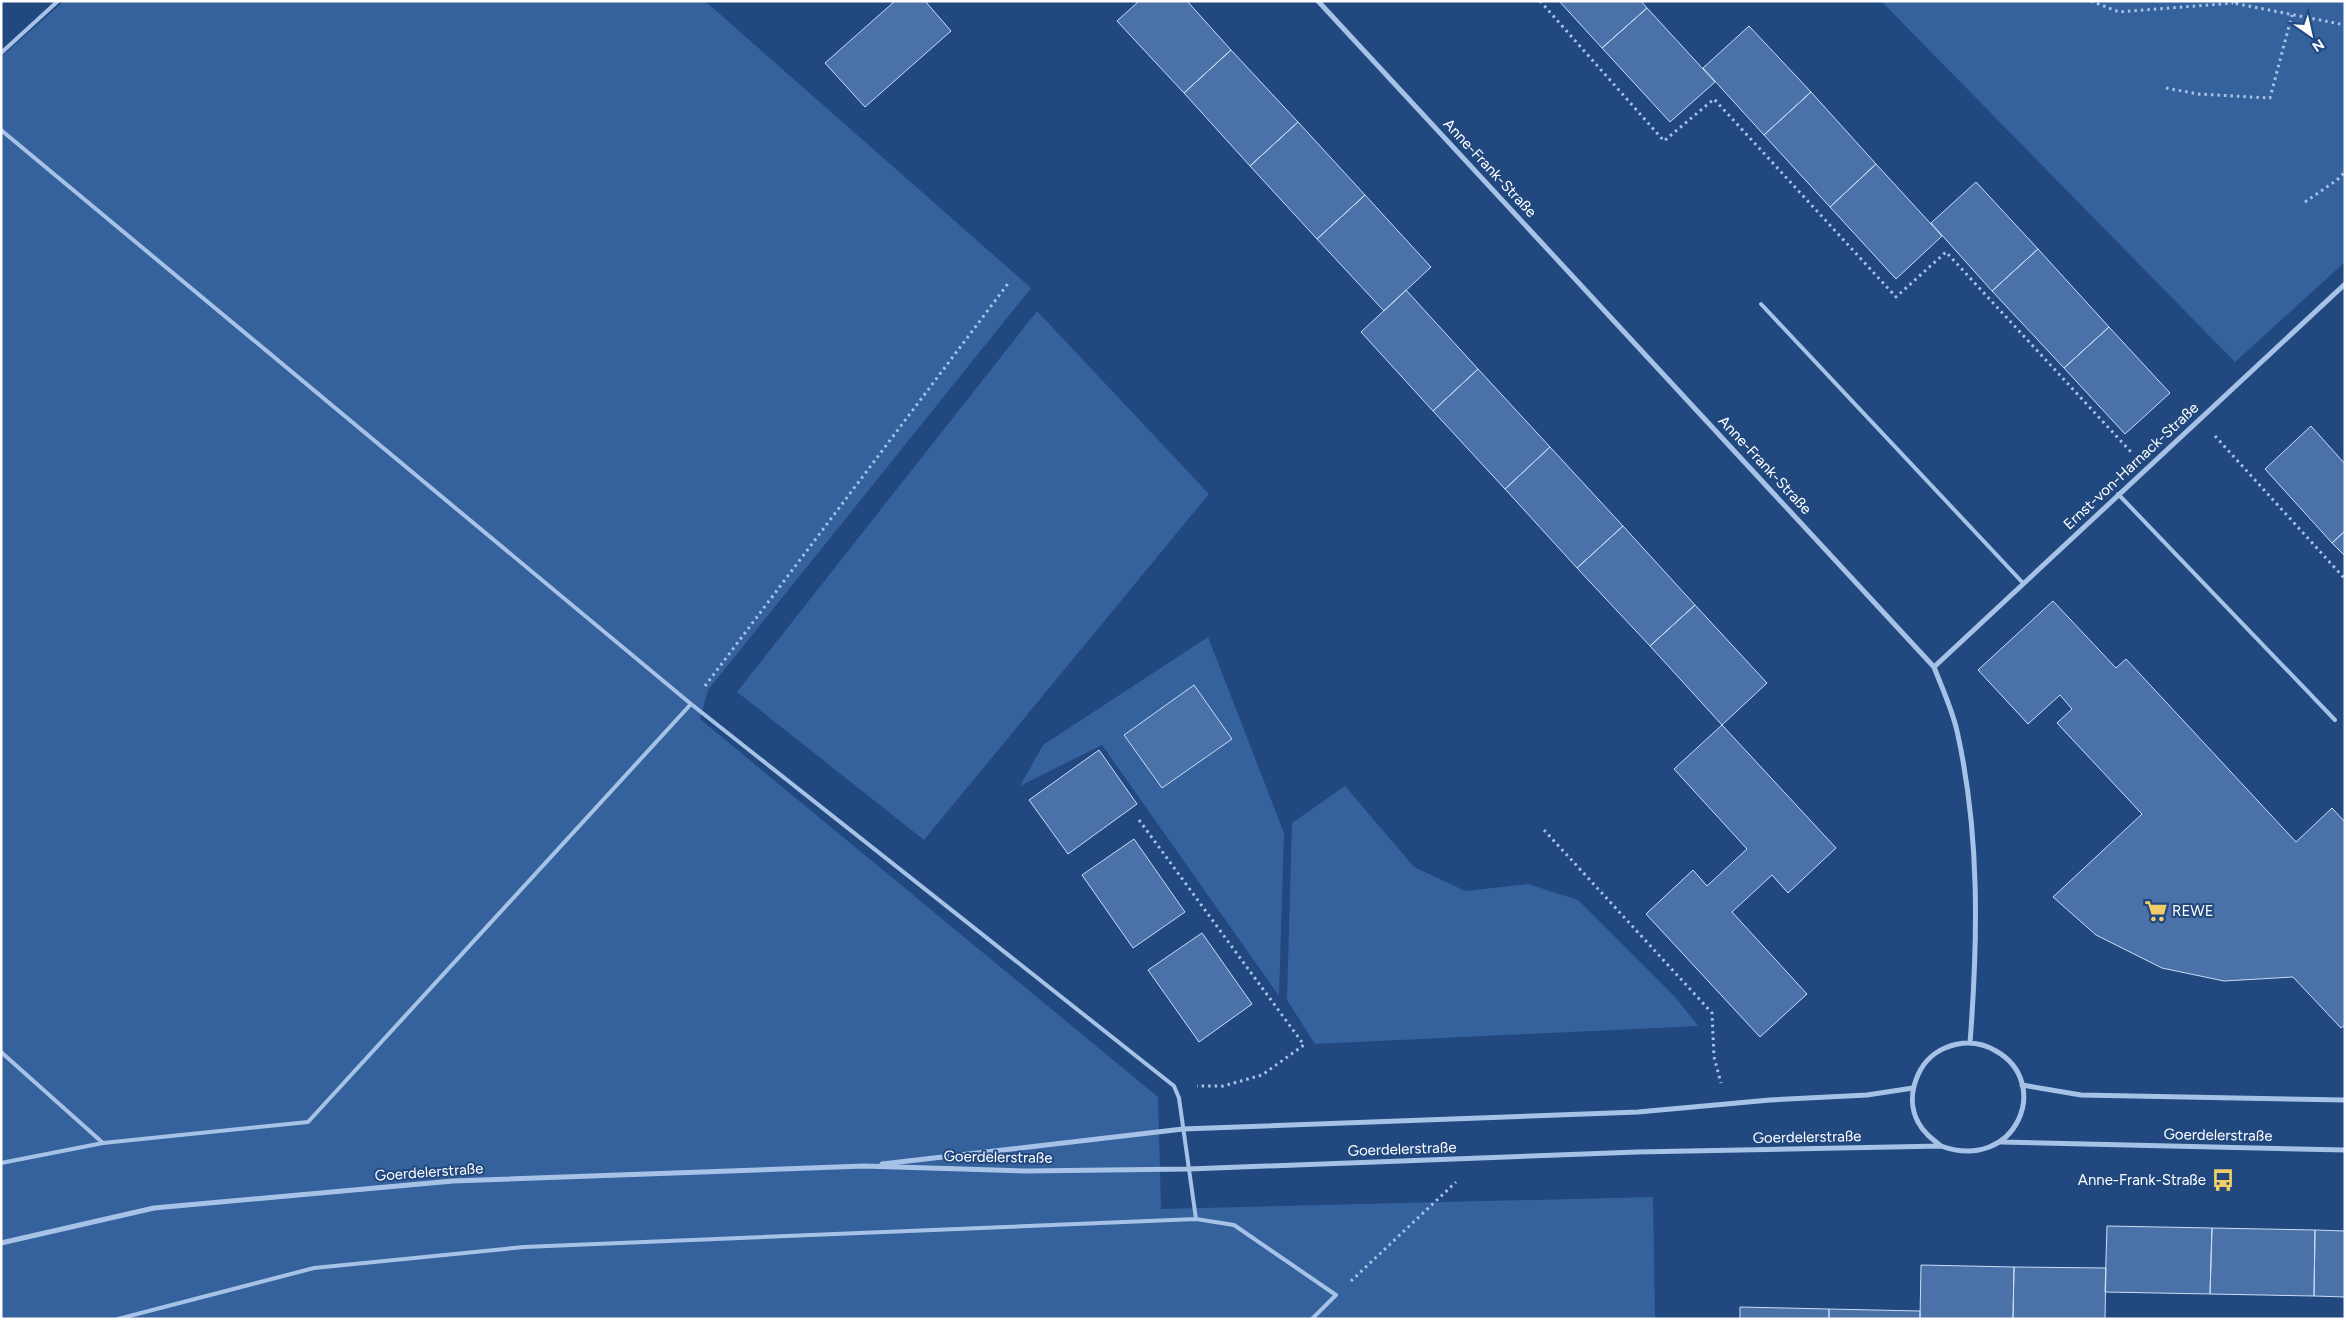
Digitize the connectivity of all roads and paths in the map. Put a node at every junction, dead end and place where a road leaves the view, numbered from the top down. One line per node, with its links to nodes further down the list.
1 (58, 1): 8 (lane)
2 (1318, 1): 21 (street, Anne-Frank-Straße)
3 (1540, 1): 17 (path)
4 (2090, 1): 5 (path)
5 (2234, 2): 6 (path)
6 (2292, 15): 7 (path); 9 (path)
7 (2345, 25)
8 (1, 52)
9 (2166, 88)
10 (1, 130): 22 (lane)
11 (2345, 172): 12 (path)
12 (2305, 202)
13 (1010, 281): 22 (path)
14 (2345, 284): 16 (street, Ernst-von-Harnack-Straße)
15 (1761, 304): 20 (lane)
16 (2199, 419): 17 (street, Ernst-von-Harnack-Straße); 19 (path)
17 (2146, 468): 18 (street, Ernst-von-Harnack-Straße)
18 (2118, 494): 20 (street, Ernst-von-Harnack-Straße); 23 (lane)
19 (2345, 579)
20 (2023, 583): 21 (street, Ernst-von-Harnack-Straße)
21 (1934, 666): 26 (street, Anne-Frank-Straße)
22 (691, 704): 29 (lane); 35 (lane)
23 (2335, 720)
24 (1139, 820): 29 (path)
25 (1544, 830): 32 (path)
26 (1970, 1042): 28 (street); 30 (street)
27 (1, 1052): 35 (lane)
28 (2022, 1085): 31 (street); 34 (street)
29 (1174, 1086): 33 (lane)
30 (1913, 1088): 32 (street, Goerdelerstraße); 36 (street, Goerdelerstraße)
31 (2345, 1100)
32 (1727, 1104): 33 (street, Goerdelerstraße)
33 (1183, 1129): 40 (street, Goerdelerstraße); 41 (lane)
34 (2001, 1142): 36 (street, Goerdelerstraße); 37 (street, Goerdelerstraße)
35 (103, 1143): 39 (lane)
36 (1941, 1146): 38 (street, Goerdelerstraße)
37 (2345, 1150)
38 (1480, 1159): 41 (street, Goerdelerstraße); 44 (path)
39 (1, 1163)
40 (864, 1166): 41 (street, Goerdelerstraße); 43 (street, Goerdelerstraße)
41 (1189, 1169): 42 (lane)
42 (1196, 1219): 44 (lane); 45 (lane)
43 (1, 1243)
44 (1336, 1295): 46 (lane)
45 (118, 1319)
46 (1312, 1319)

